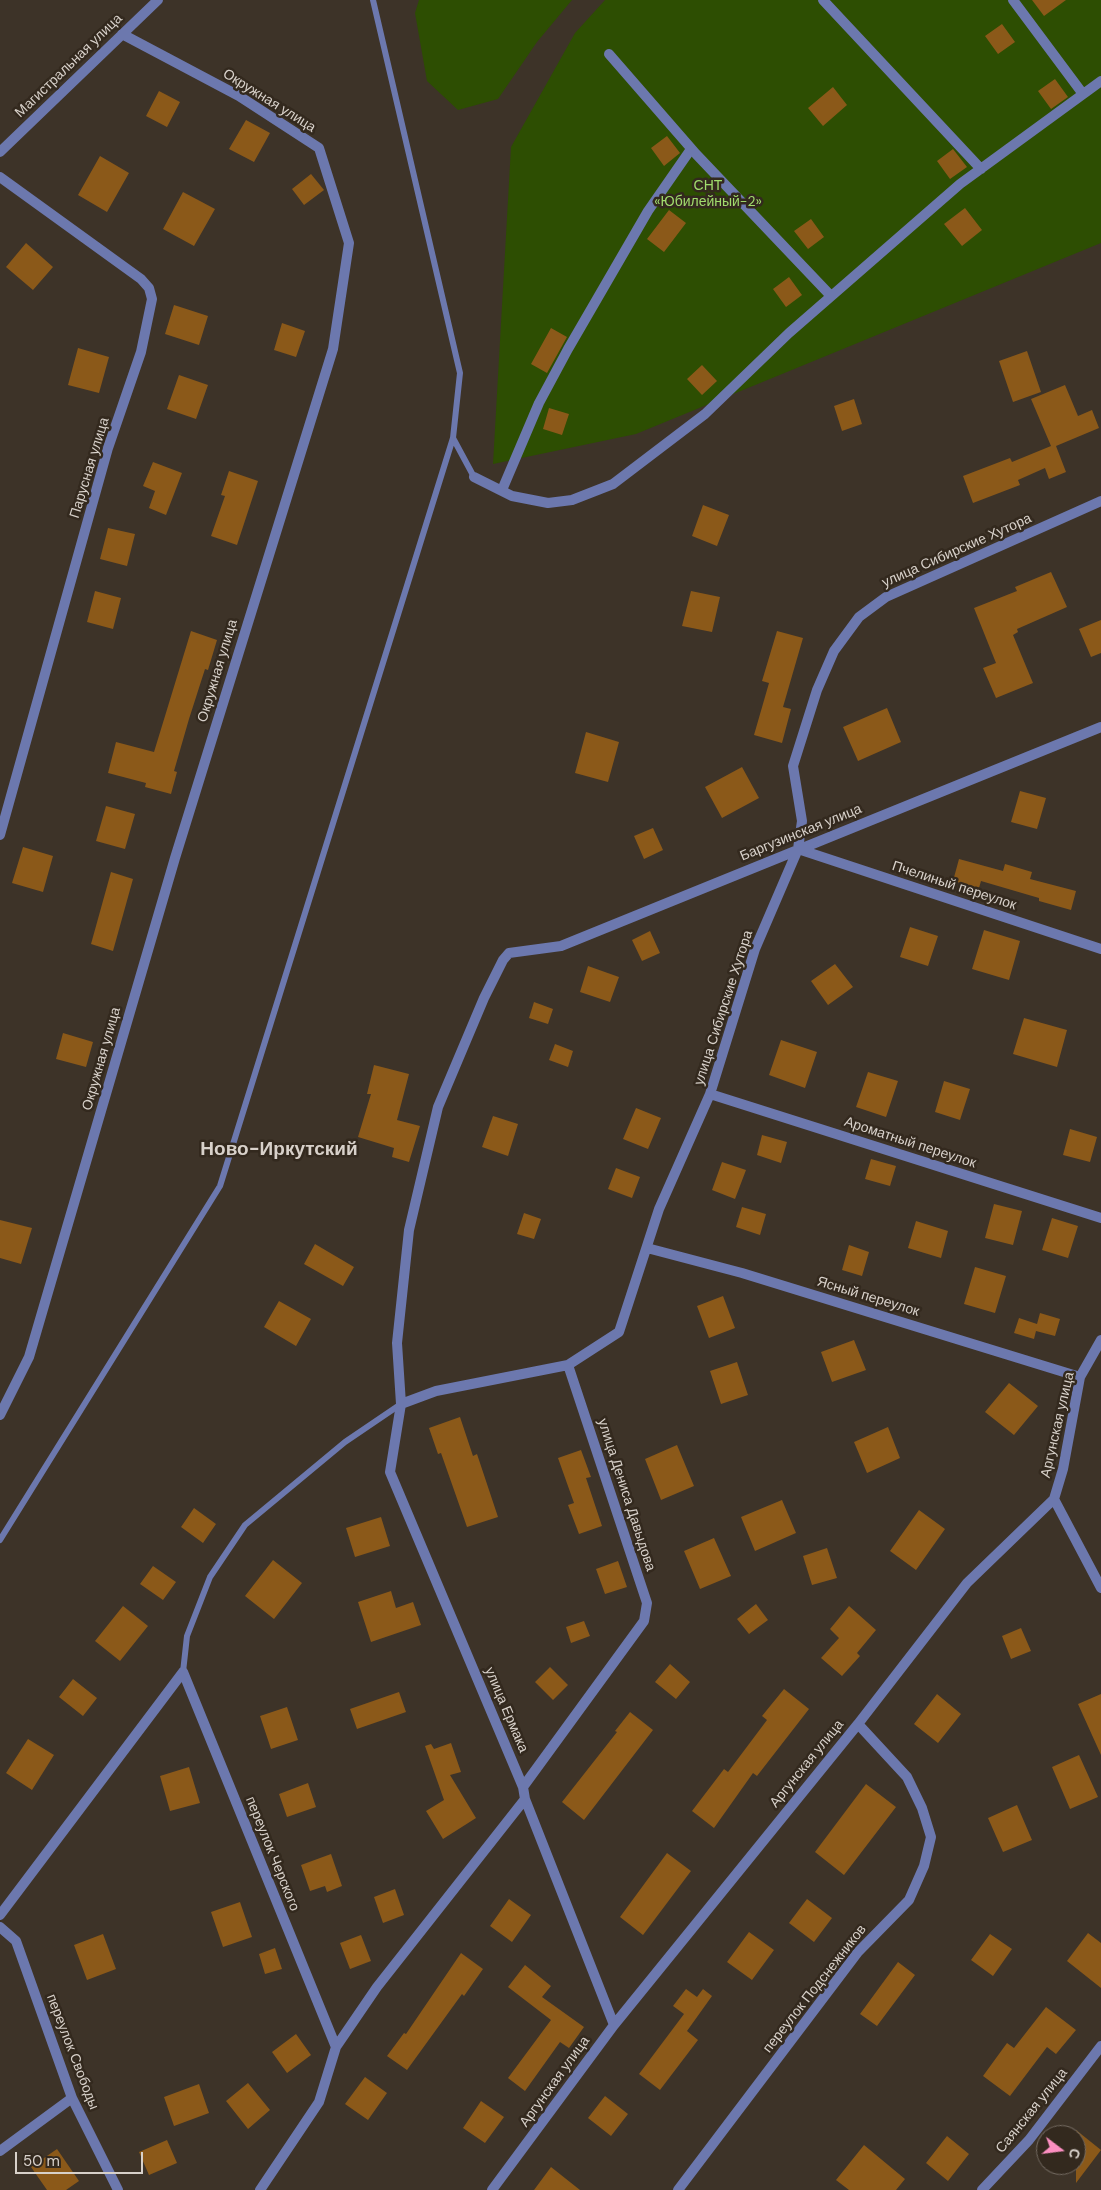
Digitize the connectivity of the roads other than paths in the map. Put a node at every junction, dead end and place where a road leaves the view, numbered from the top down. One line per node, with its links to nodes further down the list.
1 (158, 0): 5 (street, Магистральная улица)
2 (373, 0): 14 (lane)
3 (823, 0): 11 (street)
4 (1012, 0): 8 (street)
5 (122, 34): 10 (street, Магистральная улица); 30 (street, Окружная улица)
6 (609, 54): 9 (street)
7 (1101, 81): 8 (street)
8 (1083, 94): 11 (street)
9 (691, 149): 13 (street); 16 (street)
10 (0, 152)
11 (981, 169): 13 (street)
12 (0, 177): 19 (street, Парусная улица)
13 (831, 296): 16 (street)
14 (454, 438): 15 (lane); 32 (lane)
15 (474, 477): 16 (street)
16 (502, 490)
17 (1101, 501): 20 (street, улица Сибирские Хутора)
18 (1101, 727): 20 (street, Баргузинская улица)
19 (0, 835)
20 (798, 849): 21 (street, Пчелиный переулок); 22 (street, Баргузинская улица); 23 (street, улица Сибирские Хутора)
21 (1101, 948)
22 (510, 953): 29 (street, улица Ермака)
23 (710, 1094): 24 (street, Ароматный переулок); 25 (street, улица Сибирские Хутора)
24 (1101, 1218)
25 (647, 1248): 27 (street); 28 (street, Ясный переулок)
26 (1101, 1340): 28 (street, Аргунская улица)
27 (568, 1366): 29 (street); 36 (street, улица Дениса Давыдова)
28 (1080, 1377): 31 (street, Аргунская улица)
29 (401, 1404): 34 (lane); 36 (street, улица Ермака)
30 (0, 1415)
31 (1054, 1499): 33 (street); 35 (street, Аргунская улица)
32 (0, 1540)
33 (1101, 1588)
34 (183, 1672): 38 (street); 42 (street, переулок Черского)
35 (858, 1724): 40 (street, Аргунская улица); 48 (street, переулок Подснежников)
36 (523, 1787): 37 (street, улица Ермака)
37 (525, 1799): 40 (street, улица Ермака); 42 (street)
38 (0, 1915)
39 (0, 1926): 43 (street, переулок Свободы)
40 (614, 2025): 47 (street, Аргунская улица)
41 (1101, 2046): 49 (street, Саянская улица)
42 (336, 2047): 46 (street)
43 (72, 2098): 44 (street); 45 (street, переулок Свободы)
44 (0, 2151)
45 (118, 2190)
46 (260, 2190)
47 (492, 2190)
48 (678, 2190)
49 (982, 2190)

